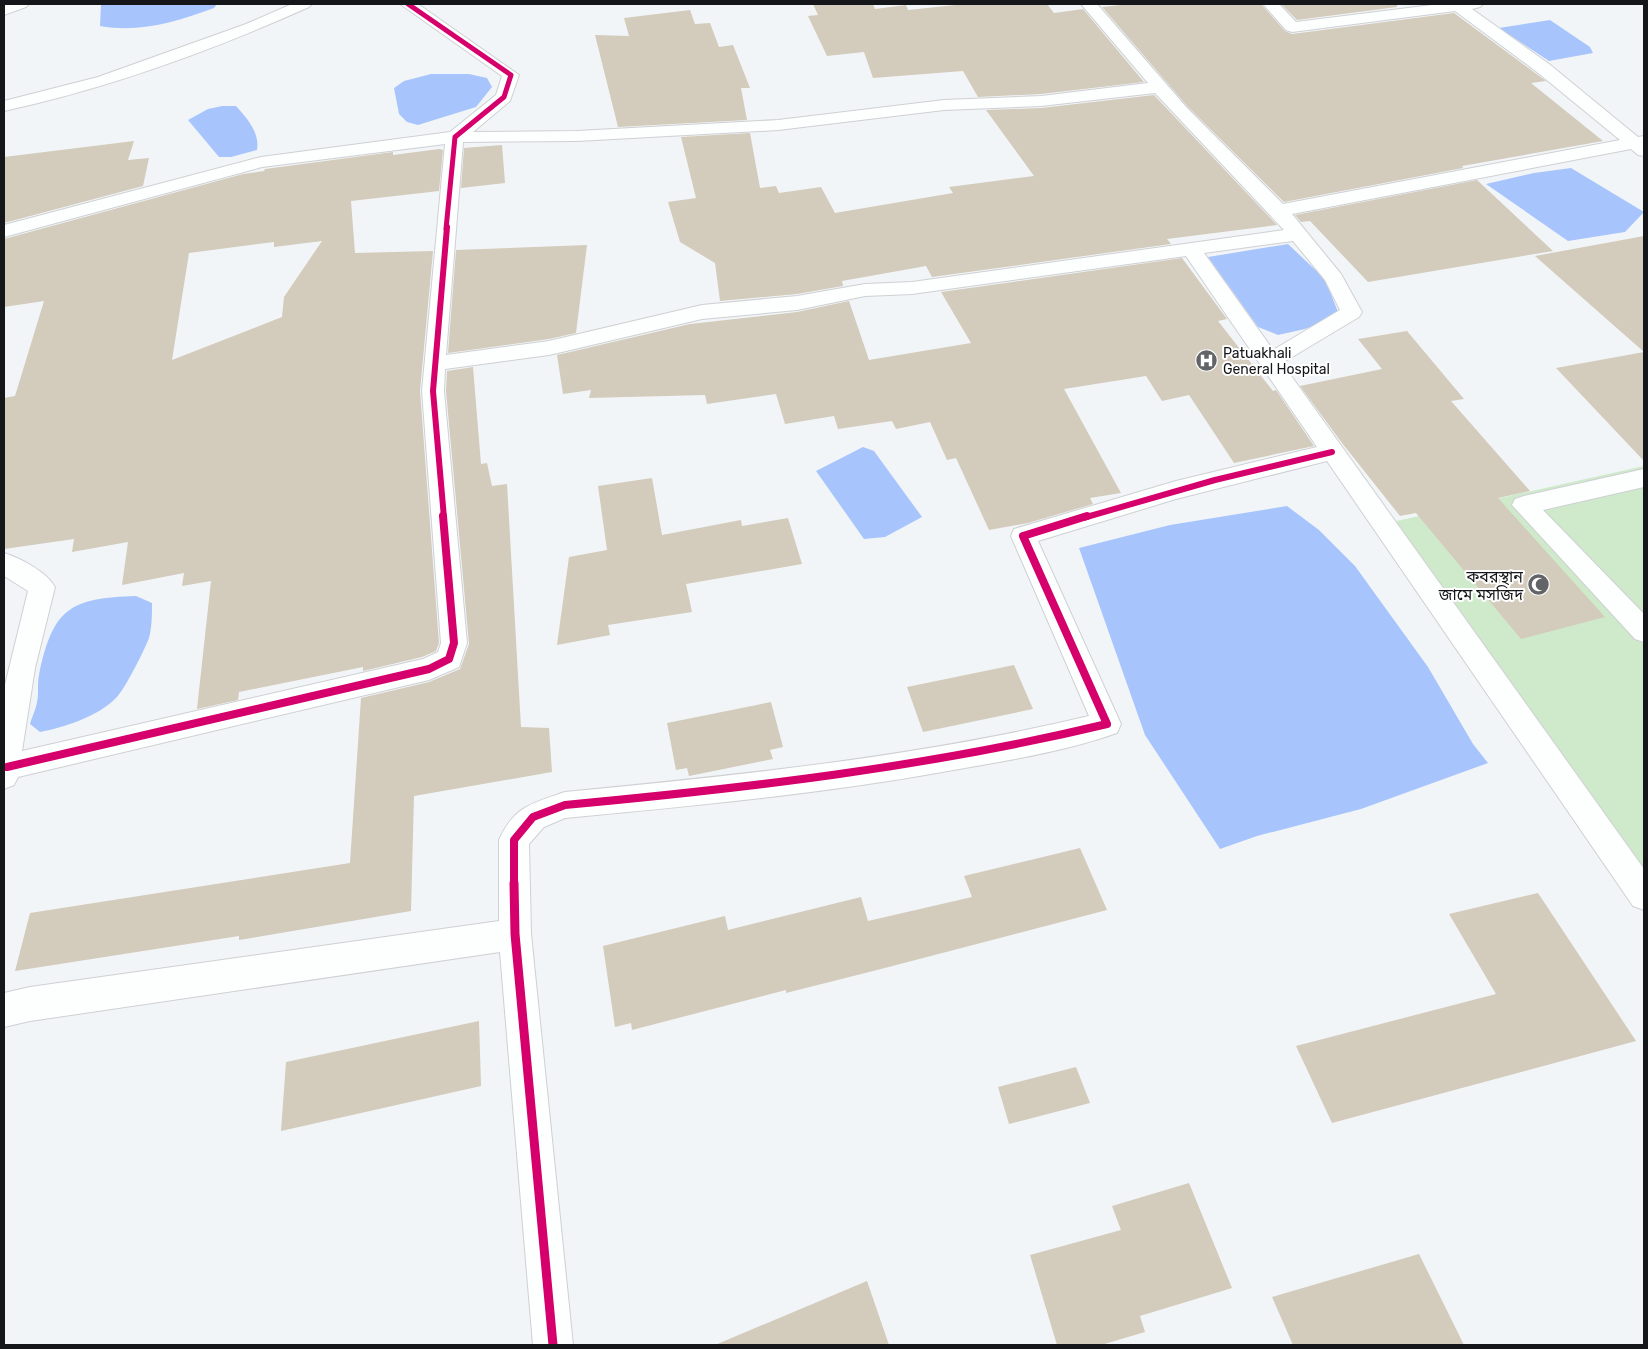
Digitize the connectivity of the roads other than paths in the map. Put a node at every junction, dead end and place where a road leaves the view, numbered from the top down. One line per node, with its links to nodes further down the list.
1 (21, 4): 7 (street)
2 (304, 4): 9 (street)
3 (408, 4): 10 (street)
4 (1089, 4): 8 (street)
5 (1271, 4): 6 (street)
6 (1466, 5): 11 (street)
7 (4, 10)
8 (1159, 87): 10 (street); 12 (street)
9 (4, 106)
10 (455, 137): 13 (street); 17 (street)
11 (1641, 146): 12 (street)
12 (1279, 212): 14 (street)
13 (4, 231)
14 (1298, 234): 15 (street); 16 (street)
15 (1190, 249): 16 (street); 17 (street)
16 (1268, 362): 18 (street)
17 (434, 363): 22 (street)
18 (1332, 452): 23 (street); 24 (street)
19 (1644, 478): 21 (street)
20 (4, 563): 22 (street)
21 (1644, 631)
22 (5, 771)
23 (1644, 895)
24 (515, 934): 25 (street); 26 (street)
25 (4, 1010)
26 (553, 1345)

